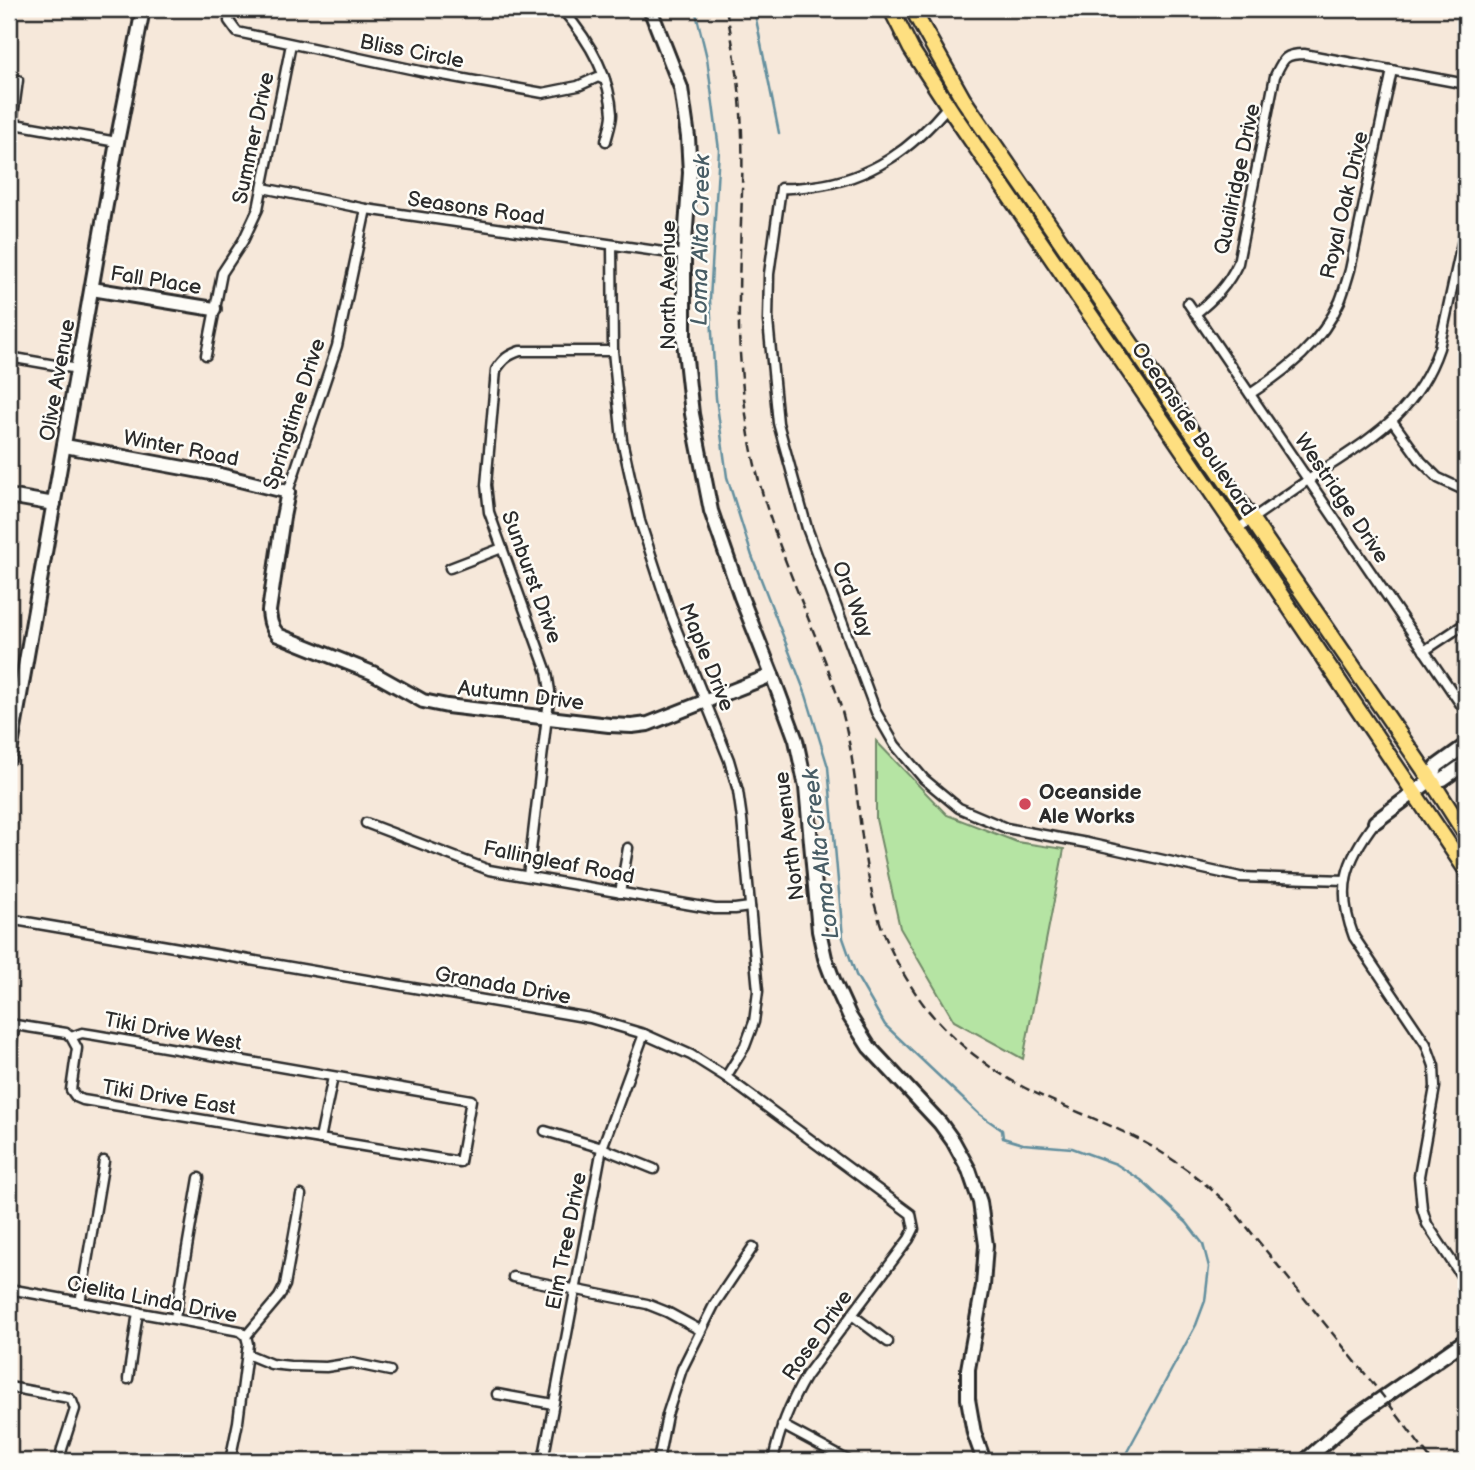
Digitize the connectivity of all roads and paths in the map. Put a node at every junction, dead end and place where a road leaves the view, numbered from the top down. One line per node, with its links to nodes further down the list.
1 (143, 9): 16 (main road, Olive Avenue)
2 (231, 9): 7 (street, Bliss Circle)
3 (562, 9): 10 (street)
4 (650, 9): 21 (main road, North Avenue)
5 (891, 9): 13 (main road, Oceanside Boulevard)
6 (914, 9): 12 (main road, Oceanside Boulevard)
7 (290, 44): 10 (street, Bliss Circle); 17 (street, Summer Drive)
8 (1392, 71): 11 (street); 25 (street, Quailridge Drive); 30 (street, Royal Oak Drive)
9 (18, 80): 14 (street)
10 (605, 80): 15 (street)
11 (1466, 84)
12 (961, 95): 13 (street, Ord Way); 38 (main road, Oceanside Boulevard)
13 (948, 106): 39 (main road, Oceanside Boulevard); 60 (street, Ord Way)
14 (10, 124): 16 (street)
15 (606, 141)
16 (117, 142): 22 (main road, Olive Avenue)
17 (263, 188): 18 (street, Seasons Road); 24 (street, Summer Drive)
18 (366, 209): 20 (street, Seasons Road); 35 (street, Springtime Drive)
19 (1466, 225): 31 (street)
20 (612, 245): 21 (street, Seasons Road); 26 (street, Maple Drive)
21 (684, 255): 45 (main road, North Avenue)
22 (92, 289): 24 (main road, Fall Place); 29 (main road, Olive Avenue)
23 (1188, 303): 25 (street, Westridge Drive)
24 (215, 309): 27 (street, Summer Drive)
25 (1195, 314): 30 (street, Westridge Drive)
26 (613, 351): 40 (street, Sunburst Drive); 46 (street, Maple Drive)
27 (206, 355)
28 (9, 357): 29 (street)
29 (78, 369): 32 (main road, Olive Avenue)
30 (1250, 394): 33 (street, Westridge Drive)
31 (1393, 422): 33 (street); 34 (street)
32 (65, 446): 35 (main road, Winter Road); 37 (main road, Olive Avenue)
33 (1309, 480): 38 (street); 44 (street, Westridge Drive)
34 (1466, 491)
35 (288, 492): 43 (main road, Springtime Drive)
36 (9, 496): 37 (main road)
37 (54, 504): 50 (main road, Olive Avenue)
38 (1252, 519): 39 (street); 52 (main road, Oceanside Boulevard)
39 (1237, 529): 53 (main road, Oceanside Boulevard)
40 (502, 548): 41 (street); 48 (street, Sunburst Drive)
41 (450, 568)
42 (1466, 623): 44 (street)
43 (274, 630): 48 (main road, Autumn Drive)
44 (1424, 651): 47 (street, Westridge Drive)
45 (772, 676): 46 (main road, Autumn Drive); 104 (main road, North Avenue)
46 (705, 701): 48 (main road, Autumn Drive); 62 (street, Maple Drive)
47 (1466, 712)
48 (548, 718): 59 (street, Sunburst Drive)
49 (1466, 745): 52 (main road)
50 (9, 758)
51 (1466, 763): 52 (main road)
52 (1431, 780): 53 (main road); 56 (main road, Oceanside Boulevard)
53 (1413, 792): 54 (main road); 58 (main road, Oceanside Boulevard)
54 (1375, 822): 60 (street)
55 (366, 823): 59 (street, Fallingleaf Road)
56 (1466, 835)
57 (628, 848): 61 (street)
58 (1466, 870)
59 (528, 876): 61 (street, Fallingleaf Road)
60 (1346, 880): 80 (street)
61 (620, 893): 62 (street, Fallingleaf Road)
62 (750, 907): 69 (street, Maple Drive)
63 (9, 919): 65 (street, Granada Drive)
64 (12, 1025): 66 (street, Tiki Drive West); 67 (street)
65 (644, 1034): 69 (street, Granada Drive); 72 (street, Elm Tree Drive)
66 (71, 1037): 68 (street, Tiki Drive West); 71 (street, Tiki Drive East)
67 (9, 1057)
68 (333, 1077): 71 (street); 71 (street, Tiki Drive West)
69 (726, 1077): 77 (street, Granada Drive)
70 (545, 1131): 72 (street)
71 (320, 1139)
72 (602, 1148): 74 (street); 82 (street, Elm Tree Drive)
73 (104, 1161): 83 (street)
74 (654, 1169)
75 (199, 1178): 86 (street)
76 (301, 1195): 88 (street)
77 (909, 1239): 85 (street, Rose Drive)
78 (753, 1247): 87 (street)
79 (513, 1277): 82 (street)
80 (1466, 1283)
81 (9, 1289): 83 (street, Cielita Linda Drive)
82 (574, 1290): 87 (street); 96 (street, Elm Tree Drive)
83 (80, 1303): 84 (street, Cielita Linda Drive)
84 (138, 1312): 86 (street, Cielita Linda Drive); 93 (street)
85 (852, 1315): 90 (street); 97 (street, Rose Drive)
86 (175, 1318): 88 (street, Cielita Linda Drive)
87 (700, 1330): 101 (street)
88 (246, 1336): 91 (street, Cielita Linda Drive)
89 (1466, 1339): 105 (main road)
90 (888, 1342)
91 (247, 1354): 92 (street); 99 (street, Cielita Linda Drive)
92 (390, 1371)
93 (128, 1379)
94 (9, 1388): 98 (street)
95 (497, 1394): 96 (street)
96 (553, 1404): 100 (street, Elm Tree Drive)
97 (782, 1426): 102 (street, Rose Drive); 103 (street)
98 (60, 1461)
99 (230, 1461)
100 (543, 1461)
101 (658, 1461)
102 (773, 1461)
103 (849, 1461)
104 (984, 1461)
105 (1305, 1461)

